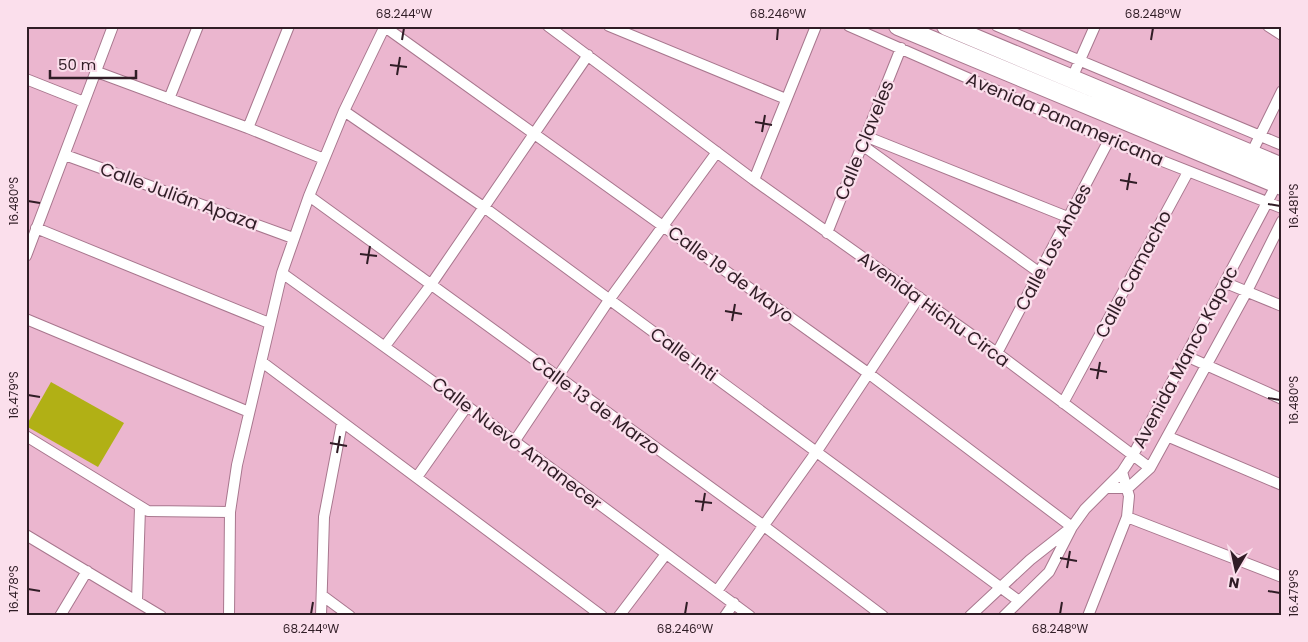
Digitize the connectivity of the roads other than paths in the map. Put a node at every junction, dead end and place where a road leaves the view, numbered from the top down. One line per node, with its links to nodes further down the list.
1 (113, 26): 18 (street)
2 (198, 26): 22 (street)
3 (289, 26): 26 (street)
4 (548, 26): 16 (street, Avenida Hichu Circa)
5 (609, 26): 23 (street)
6 (816, 26): 23 (street)
7 (849, 26): 15 (street, Avenida Panamericana)
8 (898, 26): 39 (highway, Avenida Panamericana)
9 (946, 26): 19 (highway)
10 (997, 26): 17 (street)
11 (1095, 26): 17 (street)
12 (1268, 26): 14 (street)
13 (385, 27): 25 (street); 27 (street, Calle 19 de Mayo)
14 (1282, 35)
15 (901, 48): 29 (street, Calle Claveles); 30 (street, Avenida Panamericana)
16 (588, 55): 27 (street); 32 (street, Avenida Hichu Circa)
17 (1080, 61): 19 (street); 28 (street)
18 (97, 72): 22 (street); 24 (street)
19 (1072, 78): 33 (highway)
20 (26, 79): 24 (street)
21 (1282, 91): 28 (street)
22 (170, 99): 26 (street)
23 (786, 99): 38 (street)
24 (84, 102): 34 (street)
25 (344, 111): 35 (street); 42 (street, Calle Inti)
26 (248, 128): 35 (street)
27 (536, 133): 42 (street); 46 (street, Calle 19 de Mayo)
28 (1260, 135): 31 (street); 33 (street)
29 (864, 140): 44 (street); 48 (street, Calle Claveles); 52 (street)
30 (1109, 140): 37 (street, Avenida Panamericana); 44 (street, Calle Los Andes)
31 (1282, 145)
32 (717, 152): 38 (street, Avenida Hichu Circa); 46 (street)
33 (1251, 154): 36 (highway)
34 (65, 155): 47 (street); 49 (street, Calle Julián Apaza)
35 (324, 159): 40 (street)
36 (1282, 167)
37 (1188, 172): 41 (street, Avenida Panamericana); 69 (street, Calle Camacho)
38 (754, 180): 48 (street, Avenida Hichu Circa)
39 (1280, 182): 41 (street, Avenida Manco Kapac)
40 (309, 196): 49 (street); 54 (street, Calle 13 de Marzo)
41 (1267, 203): 43 (street, Avenida Panamericana); 53 (street, Avenida Manco Kapac)
42 (485, 208): 54 (street); 57 (street, Calle Inti)
43 (1282, 208)
44 (1070, 218): 52 (street, Calle Los Andes)
45 (1282, 221): 55 (street)
46 (663, 225): 57 (street); 66 (street, Calle 19 de Mayo)
47 (36, 228): 50 (street); 60 (street)
48 (827, 233): 56 (street, Avenida Hichu Circa)
49 (293, 238): 51 (street)
50 (26, 256)
51 (282, 273): 60 (street); 61 (street, Calle Nuevo Amanecer)
52 (1040, 273): 62 (street, Calle Los Andes)
53 (1226, 283): 55 (street); 63 (street, Avenida Manco Kapac)
54 (430, 286): 61 (street); 67 (street, Calle 13 de Marzo)
55 (1247, 291): 58 (street); 65 (street)
56 (919, 297): 62 (street, Avenida Hichu Circa); 66 (street)
57 (610, 300): 67 (street); 76 (street, Calle Inti)
58 (1282, 306)
59 (26, 319): 71 (street)
60 (269, 323): 64 (street)
61 (385, 346): 70 (street, Calle Nuevo Amanecer)
62 (997, 353): 69 (street, Avenida Hichu Circa)
63 (1186, 356): 65 (street); 77 (street, Avenida Manco Kapac)
64 (262, 362): 71 (street); 72 (street)
65 (1206, 366): 68 (street); 74 (street)
66 (868, 373): 76 (street); 88 (street, Calle 19 de Mayo)
67 (557, 377): 75 (street); 87 (street, Calle 13 de Marzo)
68 (1282, 399)
69 (1063, 403): 77 (street, Avenida Hichu Circa)
70 (468, 406): 75 (street, Calle Nuevo Amanecer); 80 (street)
71 (250, 412): 85 (street)
72 (342, 423): 80 (street); 95 (street)
73 (26, 436): 84 (street)
74 (1169, 437): 78 (street); 81 (street)
75 (514, 442): 90 (street, Calle Nuevo Amanecer)
76 (817, 451): 87 (street); 93 (street, Calle Inti)
77 (1133, 455): 78 (street, Avenida Hichu Circa); 79 (street, Avenida Manco Kapac)
78 (1150, 468): 83 (street)
79 (1122, 472): 82 (street, Avenida Manco Kapac); 83 (street)
80 (417, 477): 105 (street)
81 (1282, 485)
82 (1106, 488): 83 (street); 88 (street, Avenida Manco Kapac)
83 (1128, 488): 86 (street)
84 (140, 508): 85 (street); 96 (street)
85 (230, 512): 102 (street)
86 (1127, 517): 92 (street); 99 (street)
87 (764, 526): 94 (street); 109 (street, Calle 13 de Marzo)
88 (1072, 526): 93 (street); 97 (street)
89 (26, 535): 91 (street)
90 (666, 554): 94 (street, Calle Nuevo Amanecer); 106 (street)
91 (87, 571): 96 (street); 100 (street)
92 (1282, 577)
93 (1000, 587): 97 (street, Calle Inti); 110 (street)
94 (717, 592): 98 (street, Calle Nuevo Amanecer)
95 (323, 596): 103 (street); 104 (street)
96 (137, 600): 101 (street)
97 (1019, 601): 111 (street)
98 (734, 603): 107 (street); 108 (street, Calle Nuevo Amanecer)
99 (1091, 615)
100 (60, 616)
101 (161, 616)
102 (229, 616)
103 (322, 616)
104 (350, 616)
105 (602, 616)
106 (619, 616)
107 (725, 616)
108 (750, 616)
109 (883, 616)
110 (970, 616)
111 (1004, 616)

